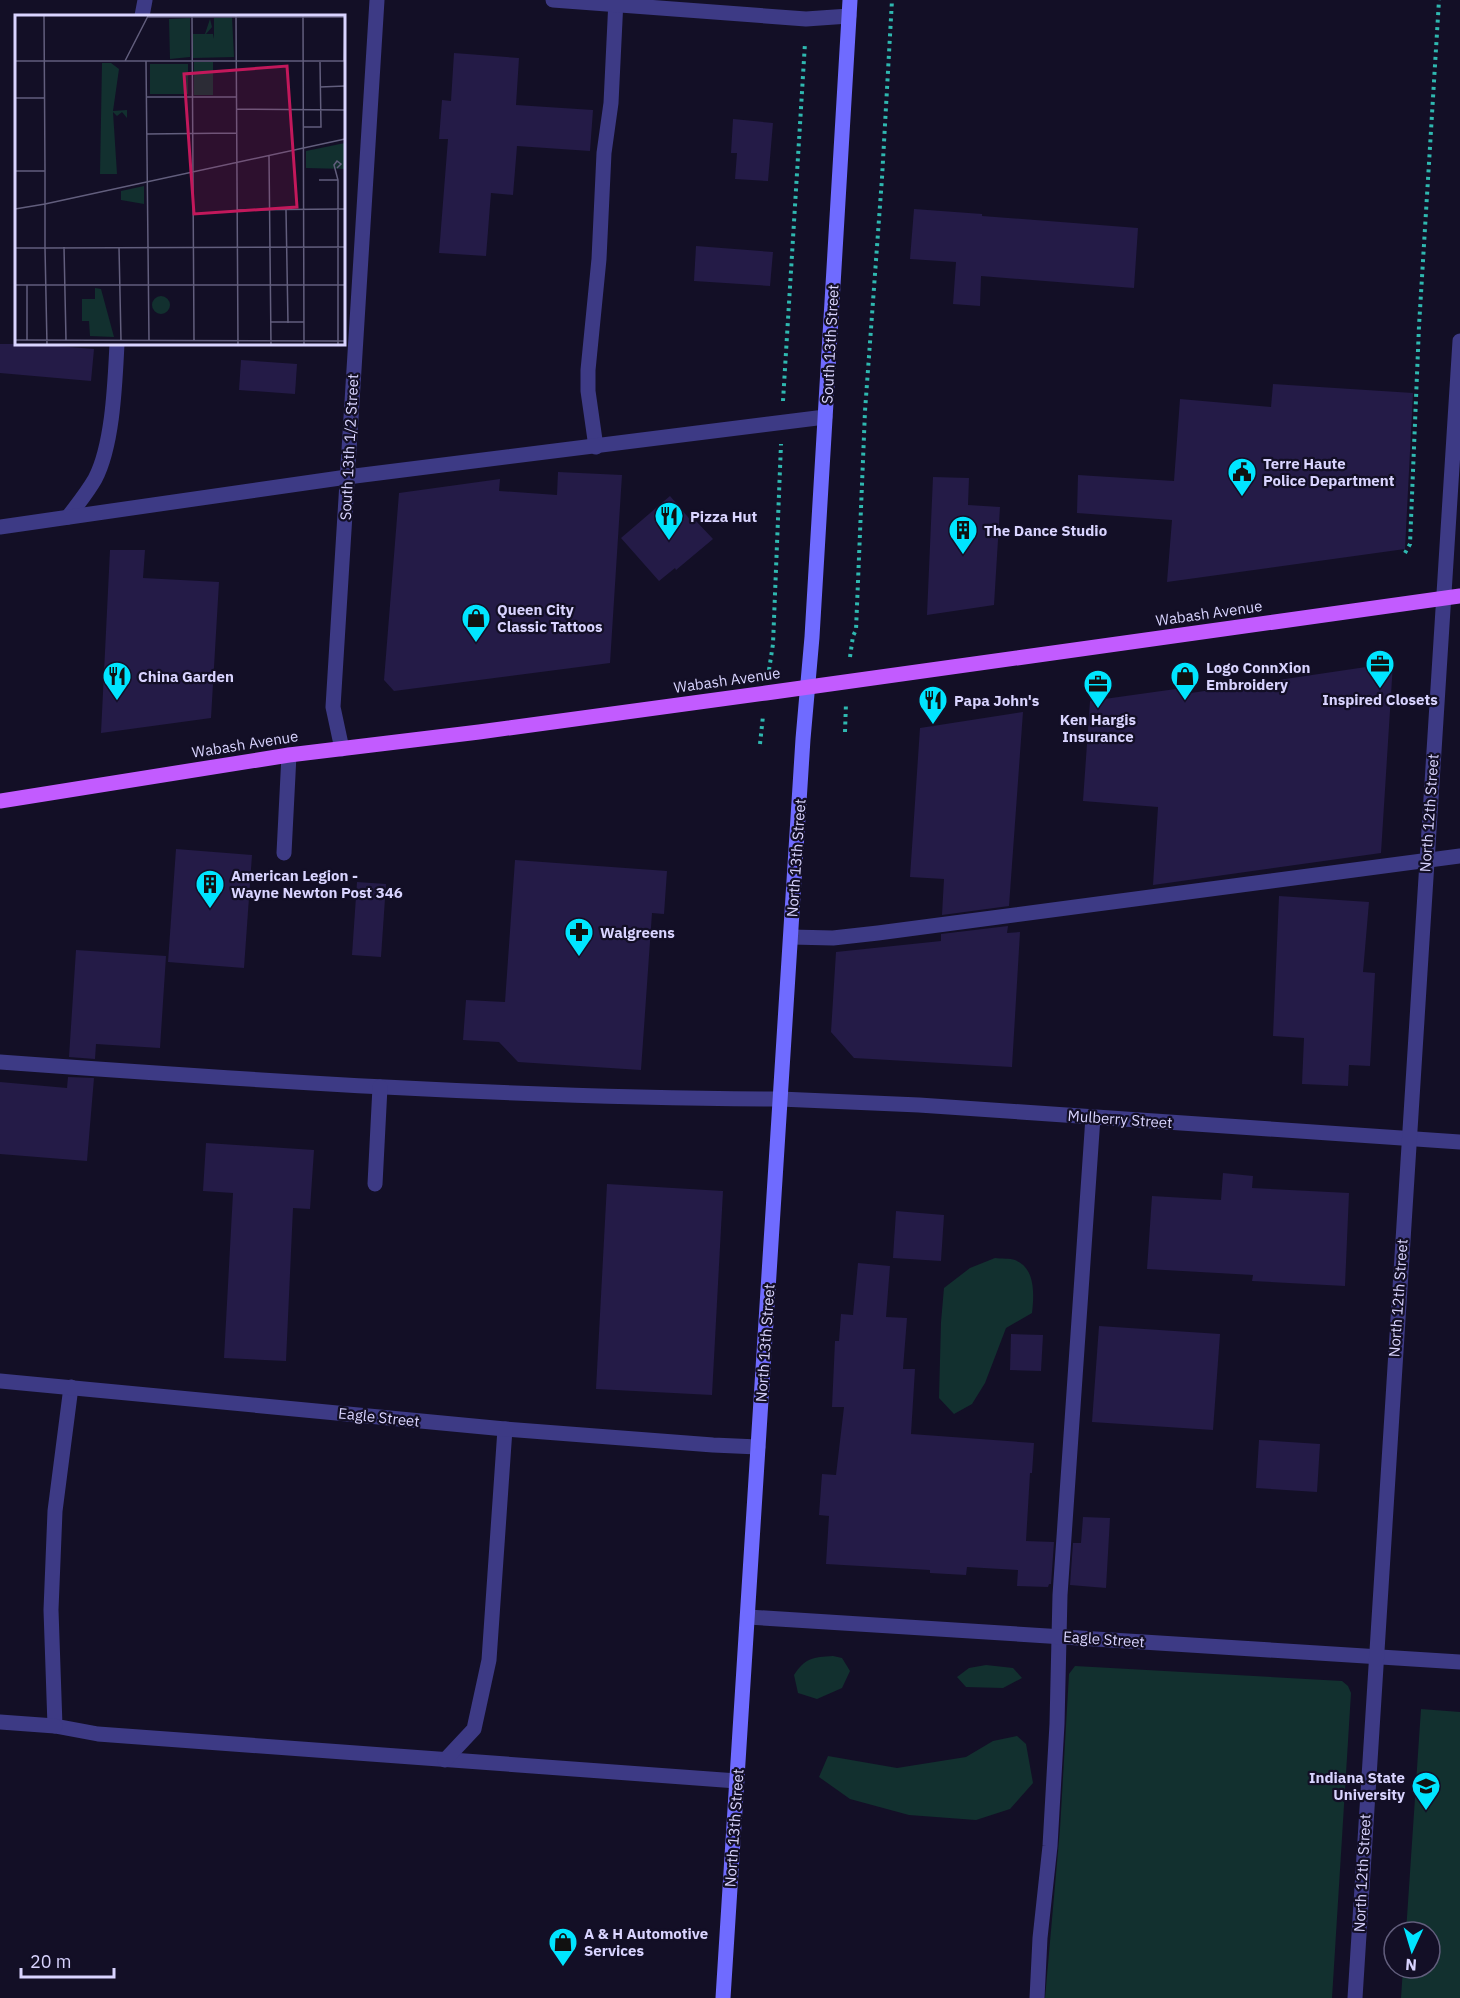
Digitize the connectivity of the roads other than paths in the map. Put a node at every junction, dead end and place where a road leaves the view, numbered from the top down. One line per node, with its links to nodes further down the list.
1 (145, 0): 6 (street)
2 (376, 0): 12 (street, South 13th 1/2 Street)
3 (553, 0): 5 (street)
4 (850, 0): 7 (main road, South 13th Street)
5 (616, 3): 7 (street); 11 (street)
6 (142, 15)
7 (849, 16): 10 (main road, South 13th Street)
8 (1460, 341): 16 (street, North 12th Street)
9 (117, 345): 13 (street)
10 (825, 417): 11 (street); 17 (main road, South 13th Street)
11 (596, 447): 12 (street)
12 (347, 477): 13 (street); 18 (street, South 13th 1/2 Street)
13 (68, 517): 14 (street)
14 (0, 527)
15 (1460, 596): 16 (main road, Wabash Avenue)
16 (1443, 598): 17 (main road, Wabash Avenue); 23 (street, North 12th Street)
17 (808, 687): 18 (main road, Wabash Avenue); 24 (main road, North 13th Street)
18 (342, 749): 19 (main road, Wabash Avenue)
19 (289, 755): 20 (main road, Wabash Avenue); 21 (street)
20 (0, 801)
21 (284, 853)
22 (1460, 856): 23 (street)
23 (1426, 860): 24 (street); 29 (street, North 12th Street)
24 (791, 937): 27 (main road, North 13th Street)
25 (0, 1062): 26 (street, Mulberry Street)
26 (380, 1087): 27 (street, Mulberry Street); 31 (street)
27 (780, 1100): 28 (street, Mulberry Street); 35 (main road, North 13th Street)
28 (1093, 1117): 29 (street, Mulberry Street); 37 (street)
29 (1408, 1139): 30 (street, Mulberry Street); 38 (street, North 12th Street)
30 (1460, 1142)
31 (375, 1184)
32 (0, 1381): 33 (street, Eagle Street)
33 (71, 1387): 34 (street, Eagle Street); 41 (street)
34 (505, 1429): 35 (street, Eagle Street); 42 (street)
35 (758, 1447): 36 (main road, North 13th Street)
36 (748, 1617): 37 (street, Eagle Street); 43 (main road, North 13th Street)
37 (1059, 1636): 38 (street, Eagle Street); 45 (street)
38 (1375, 1656): 39 (street, Eagle Street); 46 (street, North 12th Street)
39 (1460, 1662)
40 (0, 1722): 41 (street)
41 (55, 1726): 42 (street)
42 (445, 1760): 43 (street)
43 (737, 1781): 44 (main road, North 13th Street)
44 (723, 1998)
45 (1037, 1998)
46 (1355, 1998)

